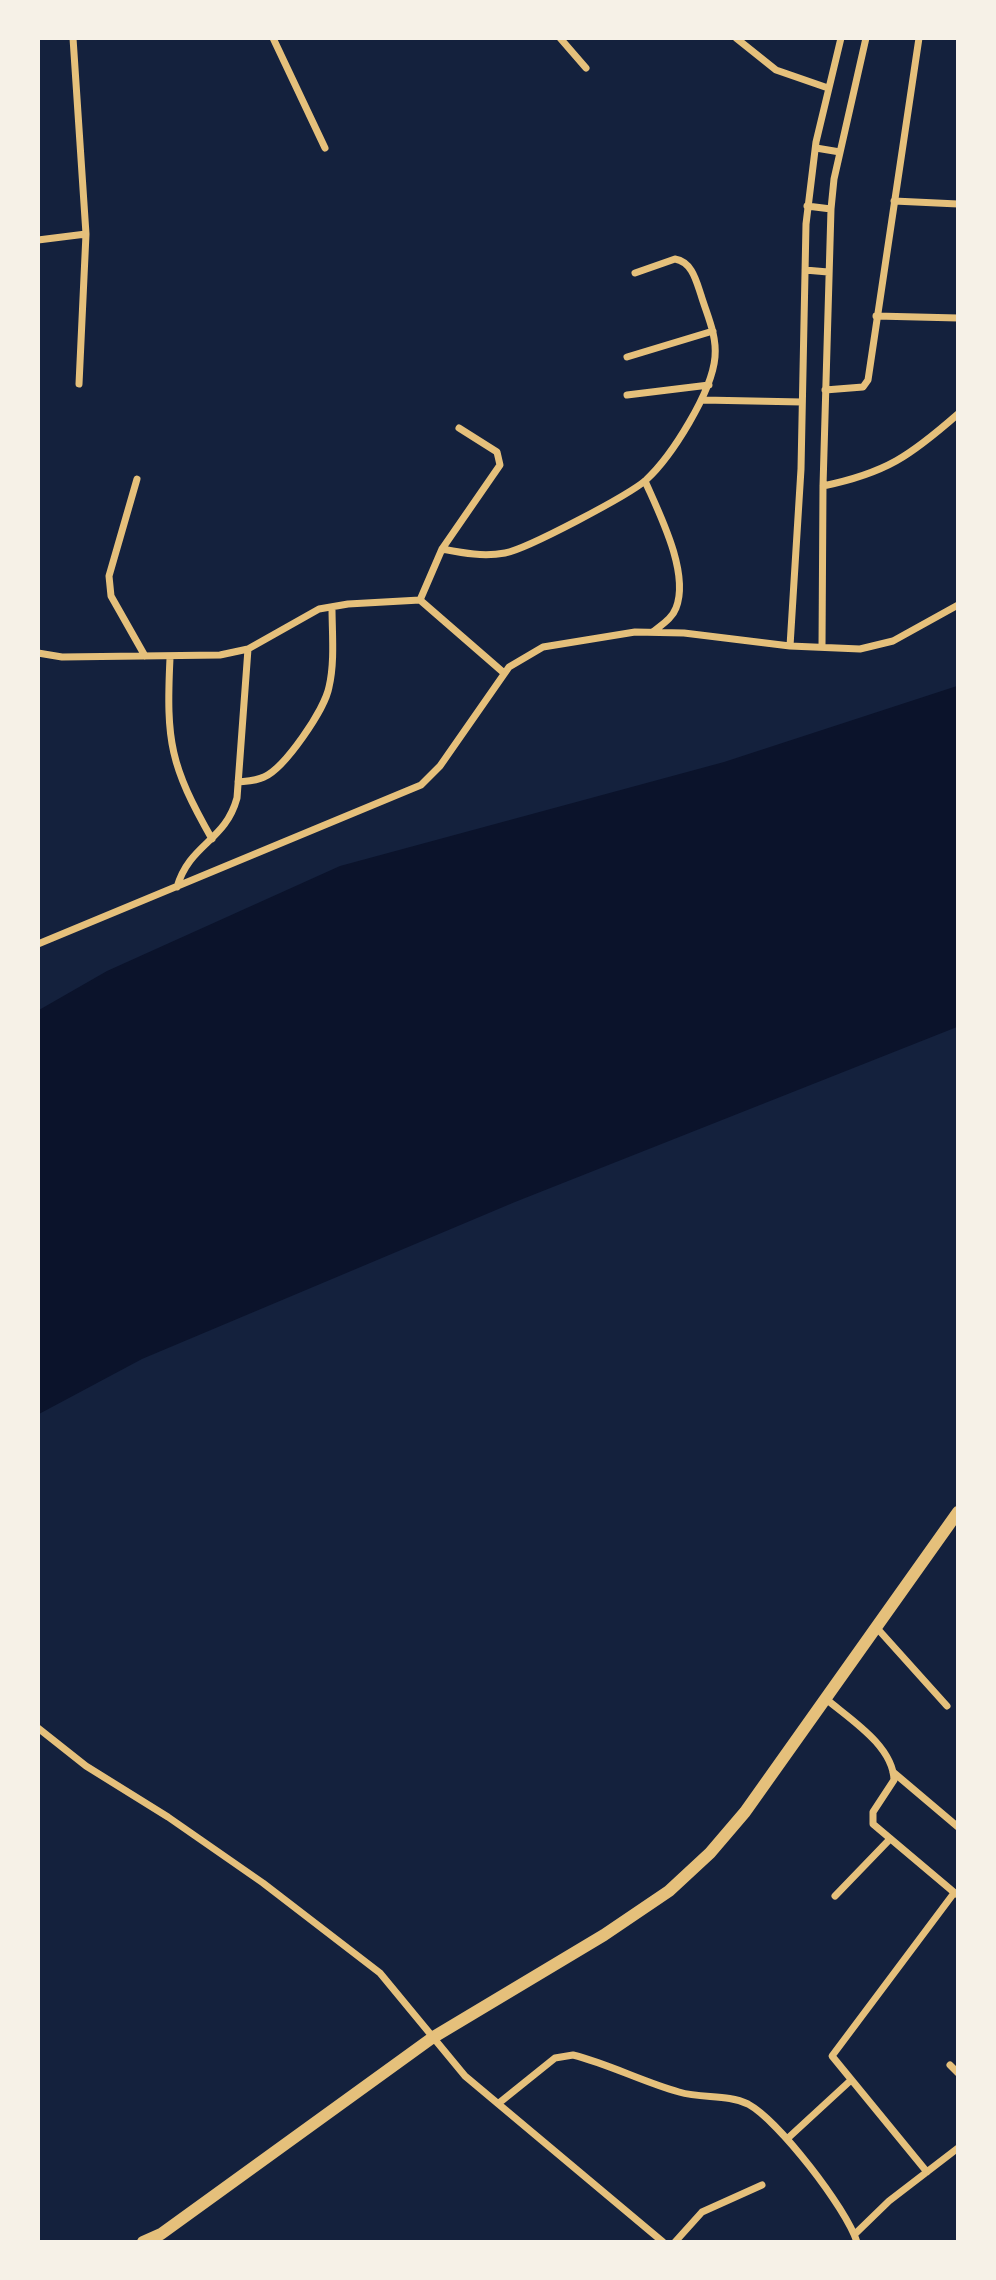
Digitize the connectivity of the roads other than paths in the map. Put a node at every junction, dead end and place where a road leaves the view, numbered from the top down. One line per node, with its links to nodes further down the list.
1 (73, 38): 17 (street)
2 (273, 38): 10 (street)
3 (560, 38): 8 (street)
4 (736, 38): 9 (street)
5 (841, 38): 9 (street)
6 (866, 38): 12 (street)
7 (919, 38): 13 (street)
8 (586, 68)
9 (828, 88): 11 (street)
10 (325, 148)
11 (819, 149): 12 (street); 15 (street)
12 (838, 151): 16 (street)
13 (894, 201): 14 (street); 22 (street)
14 (957, 204)
15 (809, 206): 16 (street); 19 (street)
16 (830, 209): 21 (street)
17 (86, 234): 18 (street); 26 (street)
18 (38, 240)
19 (808, 270): 21 (street); 31 (street)
20 (635, 272): 24 (street)
21 (826, 272): 28 (street)
22 (876, 316): 23 (street); 28 (street)
23 (957, 318)
24 (713, 331): 25 (street); 27 (street)
25 (626, 357)
26 (79, 384)
27 (709, 385): 29 (street); 30 (street)
28 (825, 390): 36 (street)
29 (627, 395)
30 (703, 400): 31 (street); 35 (street)
31 (803, 402): 42 (street)
32 (957, 414): 36 (street)
33 (459, 428): 37 (street)
34 (137, 479): 46 (street)
35 (645, 481): 37 (street); 41 (street)
36 (822, 486): 43 (street)
37 (442, 549): 38 (street)
38 (420, 600): 40 (street); 48 (street)
39 (957, 605): 43 (street)
40 (332, 607): 44 (street); 49 (street)
41 (652, 632): 42 (street); 48 (street)
42 (794, 646): 43 (street)
43 (820, 648)
44 (248, 649): 47 (street); 49 (street)
45 (38, 653): 46 (street)
46 (145, 656): 47 (street)
47 (170, 658): 50 (street)
48 (504, 673): 51 (street)
49 (238, 782): 50 (street)
50 (212, 839): 51 (street)
51 (177, 887): 52 (street)
52 (38, 944)
53 (957, 1511): 54 (street)
54 (876, 1627): 55 (street); 56 (street)
55 (825, 1698): 58 (street); 63 (street)
56 (947, 1706)
57 (38, 1728): 63 (street)
58 (893, 1772): 59 (street); 60 (street)
59 (957, 1827)
60 (890, 1839): 61 (street); 62 (street)
61 (956, 1894): 66 (street)
62 (835, 1896)
63 (432, 2038): 67 (street); 74 (street)
64 (950, 2065): 65 (street)
65 (957, 2073)
66 (850, 2081): 68 (street); 70 (street)
67 (499, 2103): 68 (street); 72 (street)
68 (787, 2139): 73 (street)
69 (957, 2148): 70 (street)
70 (927, 2172): 73 (street)
71 (762, 2185): 77 (street)
72 (657, 2235): 75 (street); 76 (street)
73 (856, 2238)
74 (143, 2242)
75 (649, 2242)
76 (663, 2242)
77 (676, 2242)

